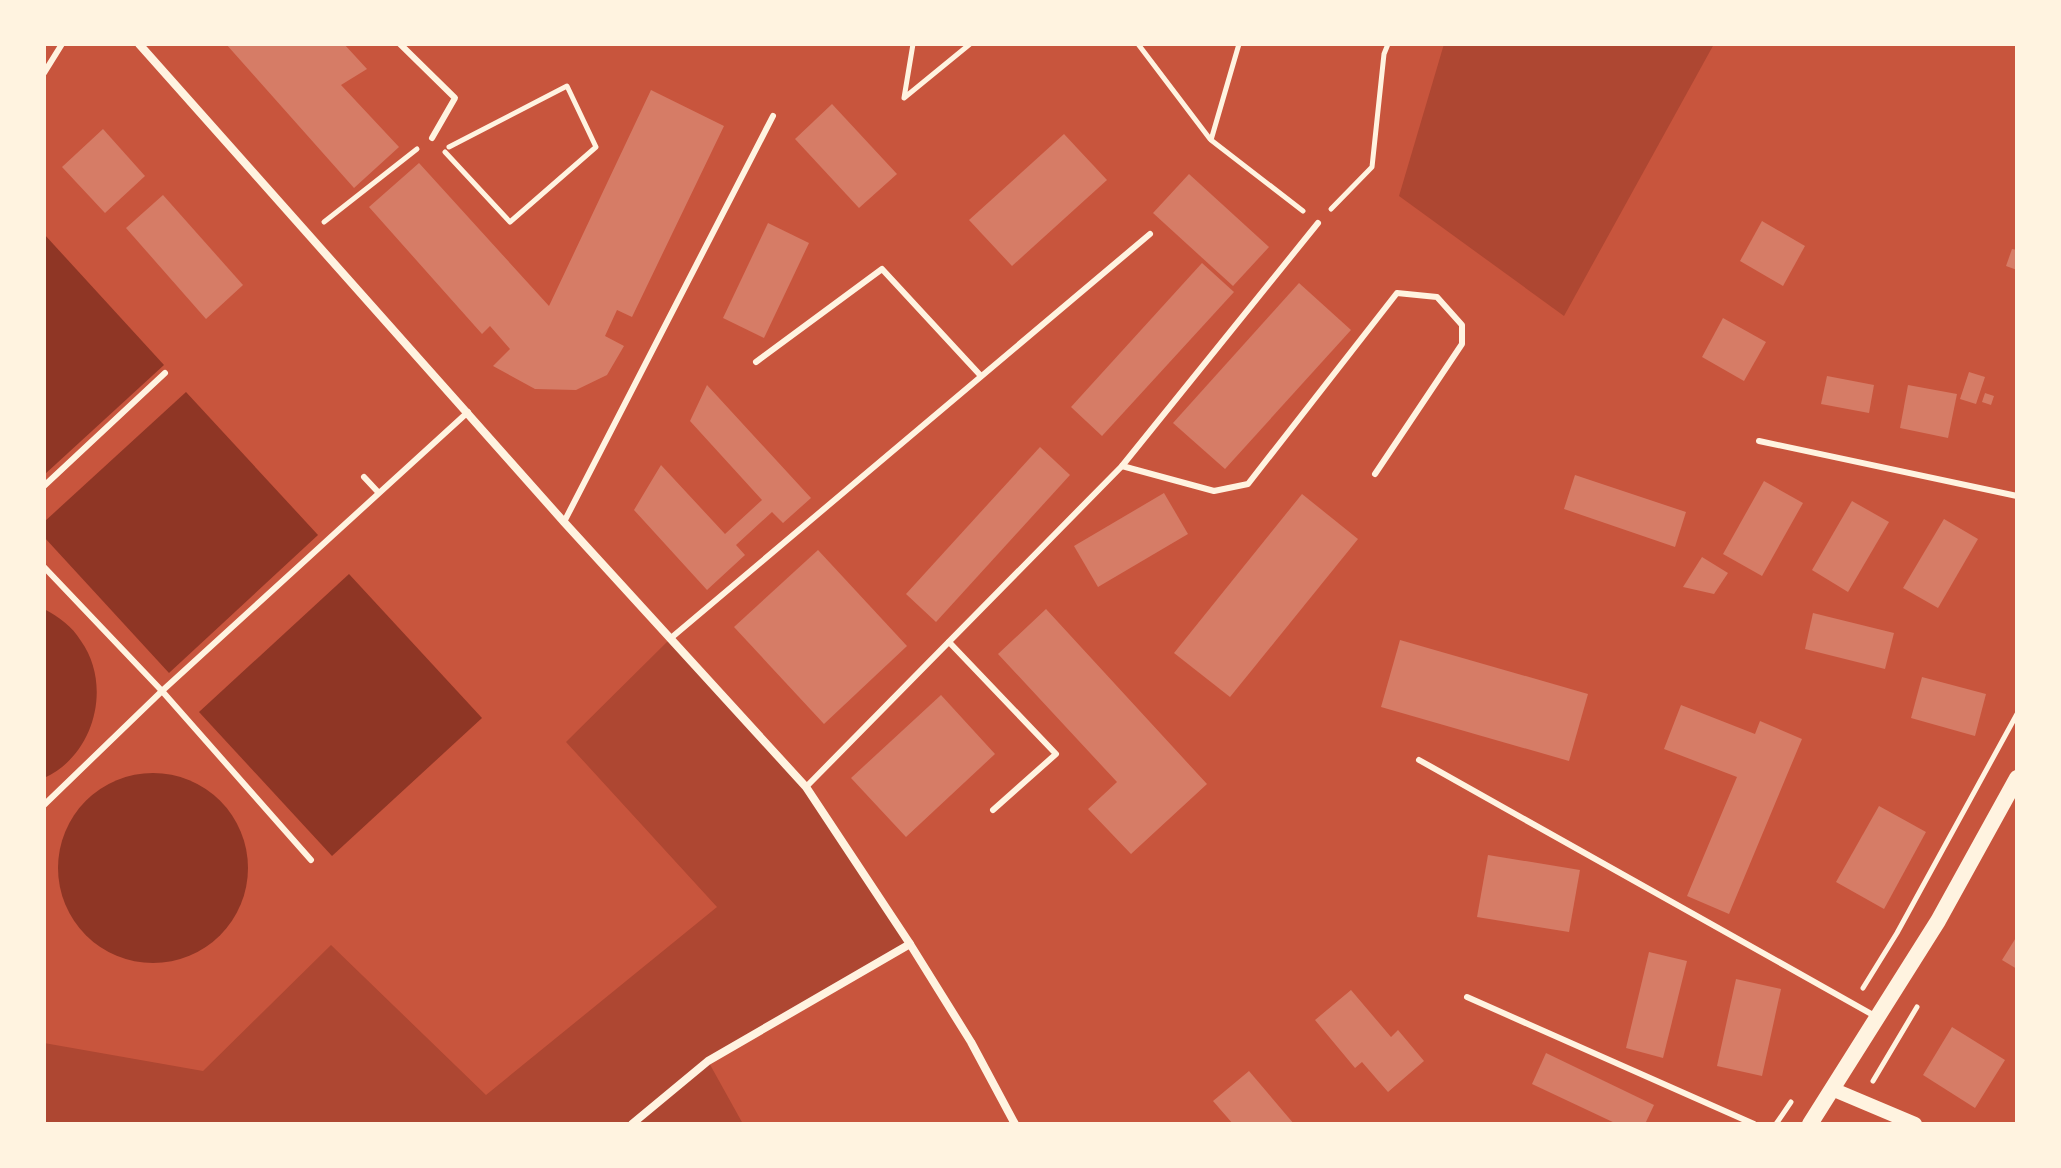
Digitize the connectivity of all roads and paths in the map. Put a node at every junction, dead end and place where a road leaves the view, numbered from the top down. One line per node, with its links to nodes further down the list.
1 (62, 44): 9 (lane)
2 (139, 44): 16 (street)
3 (400, 44): 11 (lane)
4 (913, 44): 5 (path)
5 (970, 44)
6 (1138, 44): 12 (path)
7 (1239, 44): 12 (path)
8 (1388, 44): 14 (path)
9 (44, 73)
10 (773, 116): 28 (lane)
11 (432, 138): 13 (path); 16 (path)
12 (1211, 140): 14 (path)
13 (443, 150): 13 (path)
14 (1318, 223): 22 (lane)
15 (1150, 234): 19 (lane)
16 (308, 235): 20 (street)
17 (756, 362): 19 (lane)
18 (165, 373): 25 (lane)
19 (981, 376): 30 (lane)
20 (468, 412): 26 (lane); 28 (street)
21 (1759, 441): 27 (lane)
22 (1122, 466): 23 (lane); 31 (lane)
23 (1375, 474)
24 (364, 477): 26 (lane)
25 (44, 486)
26 (378, 492): 32 (lane)
27 (2017, 496)
28 (564, 522): 30 (street)
29 (44, 567): 32 (lane)
30 (671, 638): 36 (street)
31 (949, 642): 36 (lane); 38 (lane)
32 (162, 691): 37 (lane); 39 (lane)
33 (2017, 714): 42 (path)
34 (1419, 760): 42 (lane)
35 (2017, 778): 43 (main road)
36 (806, 787): 40 (street)
37 (44, 805)
38 (993, 810)
39 (311, 860)
40 (910, 944): 45 (street); 46 (street)
41 (1467, 997): 47 (lane)
42 (1853, 1003): 43 (lane)
43 (1878, 1018): 44 (main road)
44 (1832, 1089): 48 (main road); 49 (street)
45 (632, 1124)
46 (1015, 1124)
47 (1754, 1124)
48 (1810, 1124)
49 (1915, 1124)

